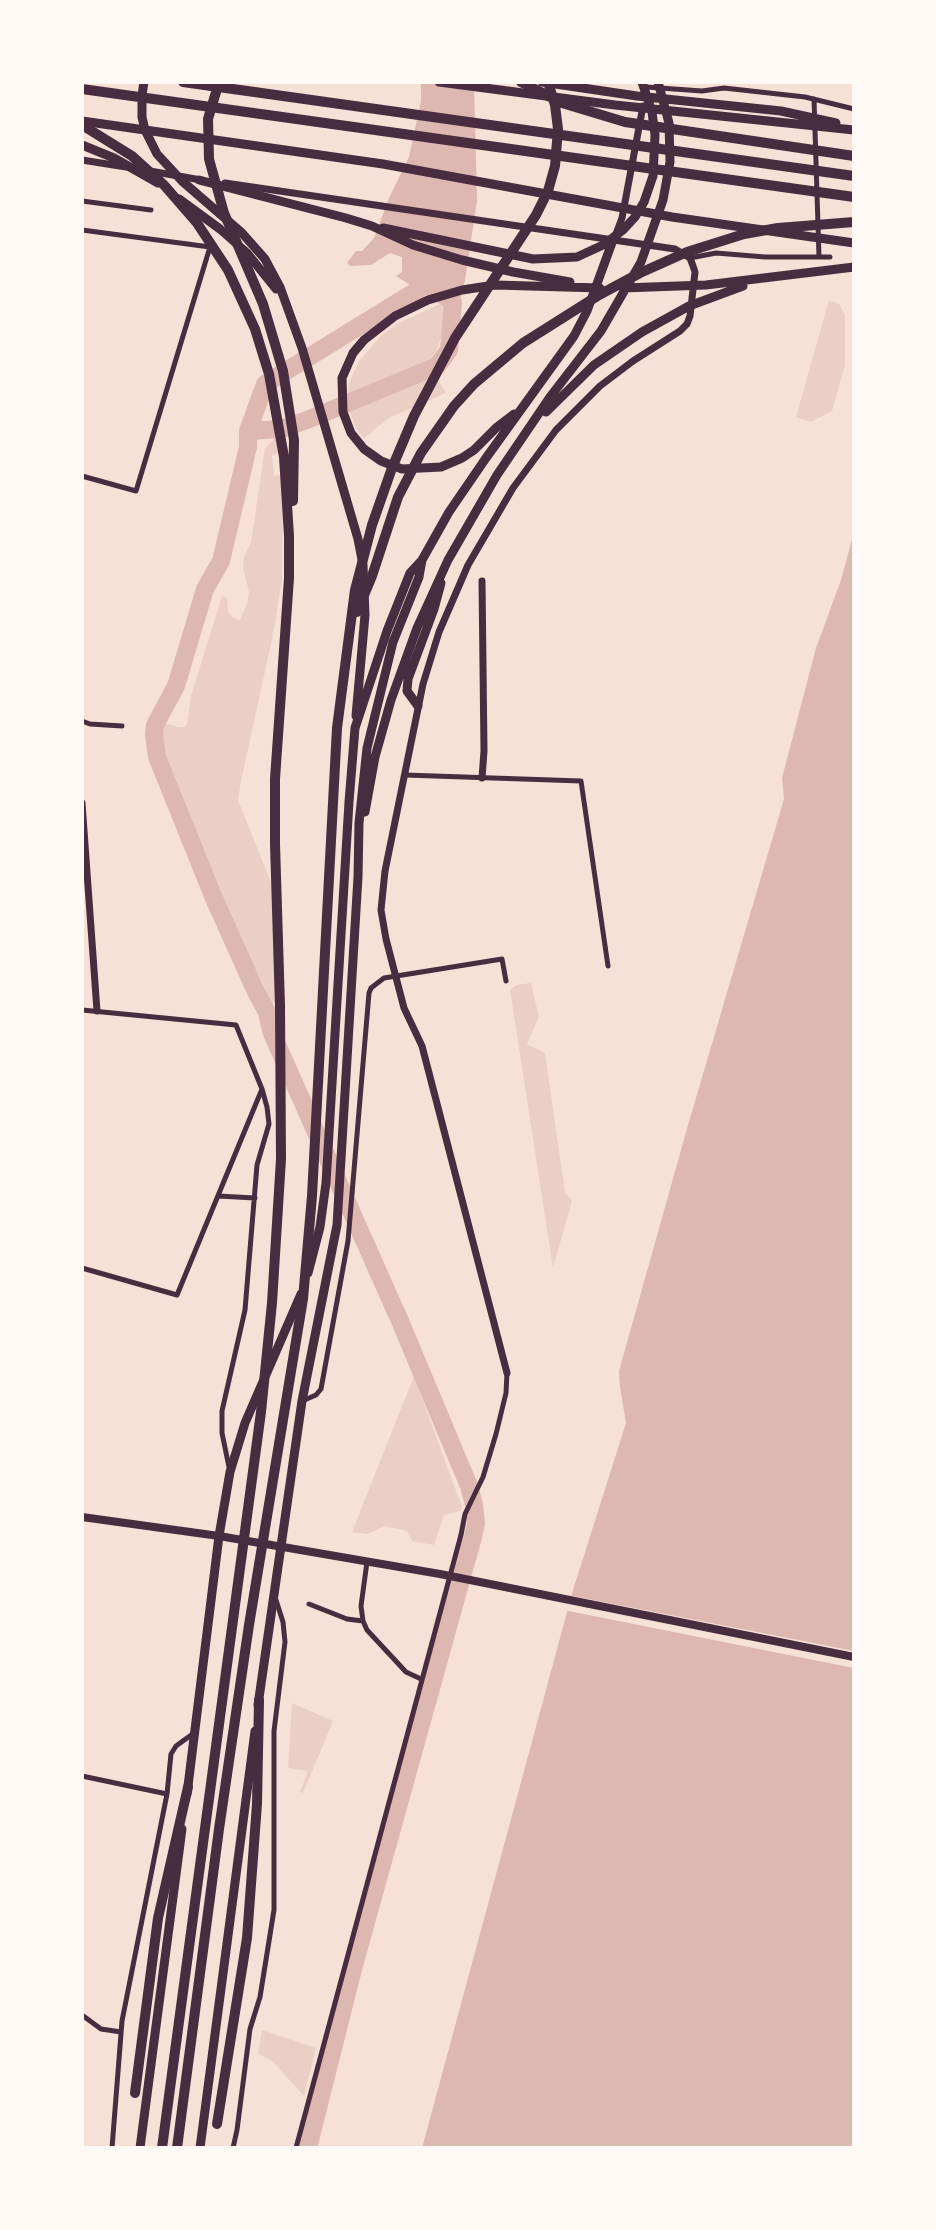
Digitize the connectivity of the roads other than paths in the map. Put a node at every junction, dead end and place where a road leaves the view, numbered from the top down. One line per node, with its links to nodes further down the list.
1 (144, 82): 34 (highway)
2 (183, 82): 18 (highway)
3 (219, 82): 40 (highway)
4 (439, 82): 14 (highway)
5 (521, 82): 16 (highway)
6 (542, 82): 14 (highway)
7 (548, 82): 42 (highway)
8 (658, 82): 36 (highway)
9 (645, 84): 11 (street); 24 (highway); 26 (street)
10 (82, 89): 20 (highway)
11 (814, 99): 12 (street); 28 (street)
12 (854, 109)
13 (82, 123): 27 (highway); 40 (highway)
14 (854, 128)
15 (82, 145): 34 (highway)
16 (854, 156)
17 (82, 160): 19 (street)
18 (854, 176)
19 (199, 180): 24 (highway); 26 (street)
20 (854, 197)
21 (82, 201): 22 (street)
22 (151, 210)
23 (854, 222): 42 (highway)
24 (372, 226): 33 (highway)
25 (82, 230): 37 (street)
26 (613, 240): 30 (street); 35 (highway)
27 (854, 243)
28 (819, 257): 29 (street); 30 (street)
29 (830, 257)
30 (690, 258): 43 (street)
31 (854, 267): 32 (highway)
32 (789, 274): 33 (highway); 36 (highway)
33 (621, 288): 35 (highway)
34 (291, 317): 46 (highway)
35 (523, 407): 38 (highway)
36 (513, 450): 39 (highway)
37 (82, 476)
38 (422, 560): 46 (highway); 50 (highway)
39 (448, 560): 43 (highway); 50 (highway)
40 (289, 563): 83 (highway)
41 (482, 581): 48 (street)
42 (350, 629): 84 (highway)
43 (418, 706): 47 (street)
44 (82, 721): 45 (street)
45 (122, 726)
46 (355, 728): 62 (highway)
47 (403, 775): 48 (street); 52 (street)
48 (482, 778): 51 (street)
49 (82, 803): 55 (street)
50 (358, 877): 61 (highway)
51 (608, 966)
52 (395, 976): 53 (street); 60 (street); 61 (street)
53 (506, 981)
54 (82, 1010): 55 (street)
55 (97, 1011): 56 (street)
56 (262, 1089): 57 (street); 58 (street)
57 (218, 1196): 58 (street); 59 (street)
58 (255, 1198): 62 (street)
59 (82, 1268)
60 (507, 1373): 71 (street)
61 (302, 1401): 65 (highway)
62 (230, 1472): 64 (highway)
63 (82, 1517): 64 (main road)
64 (219, 1536): 65 (main road); 73 (highway)
65 (280, 1546): 66 (main road); 67 (highway)
66 (367, 1562): 69 (street); 70 (main road)
67 (273, 1592): 72 (highway); 86 (street)
68 (309, 1604): 69 (street)
69 (363, 1621): 71 (street)
70 (854, 1657)
71 (421, 1679): 87 (street)
72 (259, 1700): 80 (highway); 85 (highway)
73 (194, 1733): 75 (highway); 76 (street)
74 (82, 1776): 76 (street)
75 (188, 1787): 79 (highway); 82 (highway)
76 (167, 1794): 78 (street)
77 (82, 2015): 78 (street)
78 (121, 2032): 81 (street)
79 (135, 2093)
80 (217, 2124)
81 (112, 2148)
82 (140, 2148)
83 (162, 2148)
84 (177, 2148)
85 (200, 2148)
86 (233, 2148)
87 (296, 2148)

